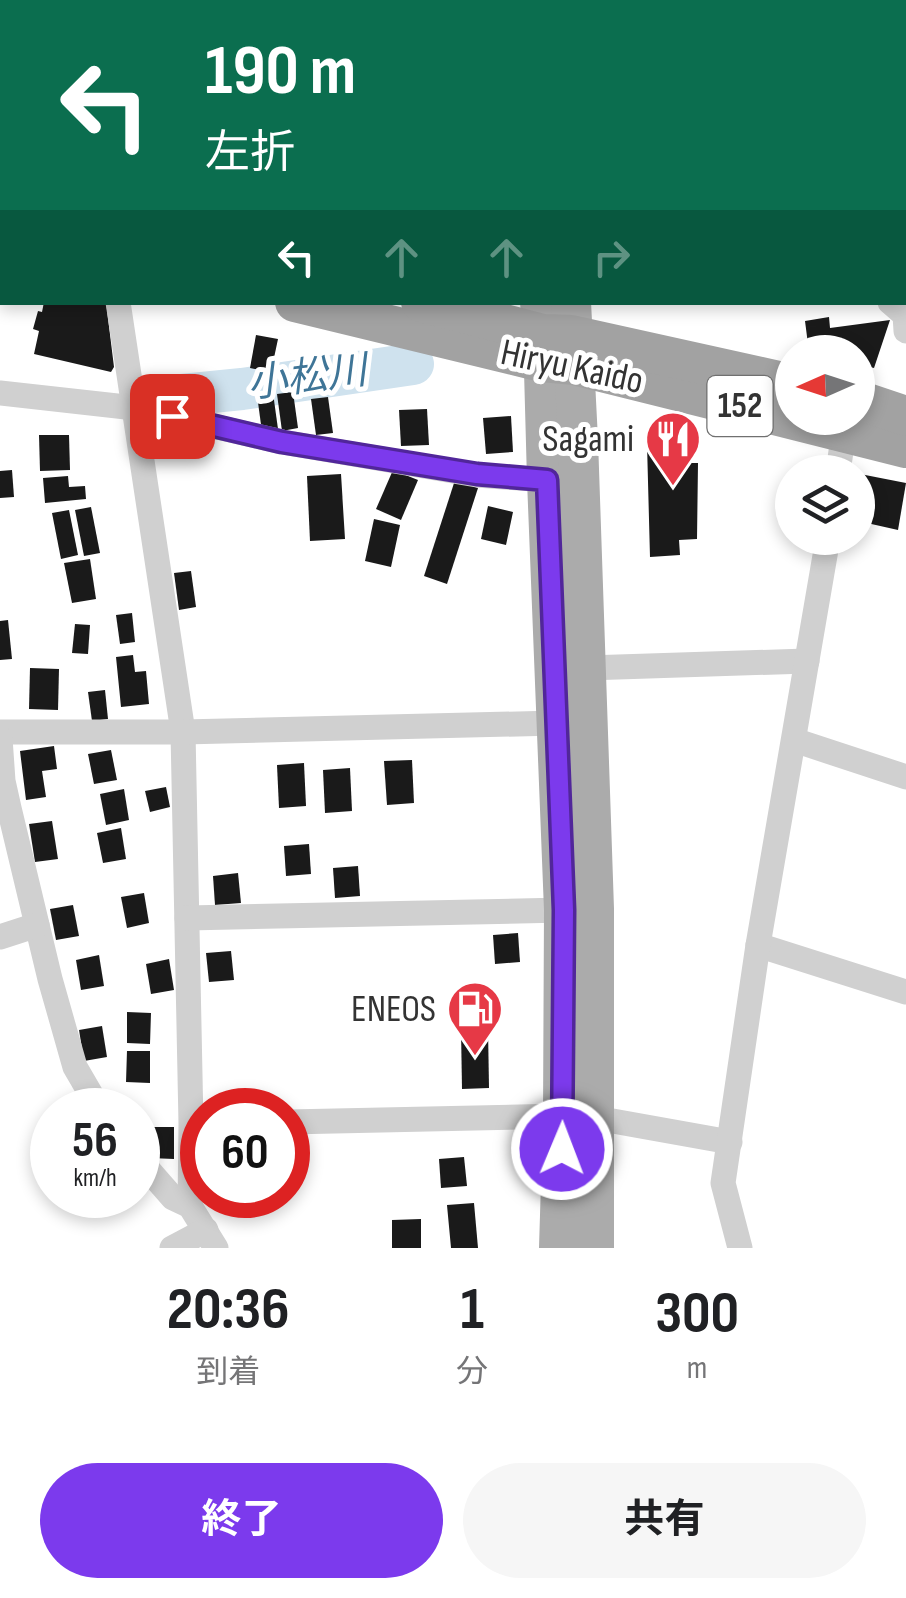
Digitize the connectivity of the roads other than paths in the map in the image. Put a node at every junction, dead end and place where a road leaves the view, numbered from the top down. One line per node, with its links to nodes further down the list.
1 (118, 305): 10 (street)
2 (320, 305): 6 (highway, Hiryu Kaido / 152)
3 (434, 305): 6 (highway, Hiryu Kaido / 152)
4 (893, 305): 5 (street)
5 (906, 331)
6 (557, 333): 7 (highway, Hiryu Kaido / 152); 9 (highway, Hiryu Kaido / 152); 15 (main road); 18 (main road)
7 (775, 380)
8 (0, 392): 10 (street)
9 (775, 395)
10 (135, 408): 15 (street); 20 (street)
11 (875, 416): 12 (highway, Hiryu Kaido / 152)
12 (906, 416)
13 (875, 430): 14 (highway, Hiryu Kaido / 152)
14 (906, 448)
15 (547, 480): 19 (main road)
16 (825, 555): 17 (street)
17 (807, 662): 18 (street); 22 (street)
18 (587, 668): 32 (main road)
19 (556, 723): 20 (street); 24 (main road)
20 (183, 732): 21 (street); 25 (street)
21 (0, 734): 26 (street)
22 (794, 740): 23 (street); 28 (street)
23 (906, 777)
24 (564, 910): 25 (street); 32 (main road)
25 (187, 918): 31 (street)
26 (37, 925): 27 (street); 30 (street)
27 (0, 938)
28 (758, 946): 29 (street); 34 (street)
29 (906, 992)
30 (87, 1088)
31 (195, 1088)
32 (579, 1117): 33 (street); 34 (street); 39 (main road); 40 (main road)
33 (310, 1122)
34 (730, 1142): 41 (street)
35 (160, 1182): 36 (street)
36 (180, 1201)
37 (211, 1239): 38 (street)
38 (172, 1248)
39 (559, 1248)
40 (594, 1248)
41 (740, 1248)

